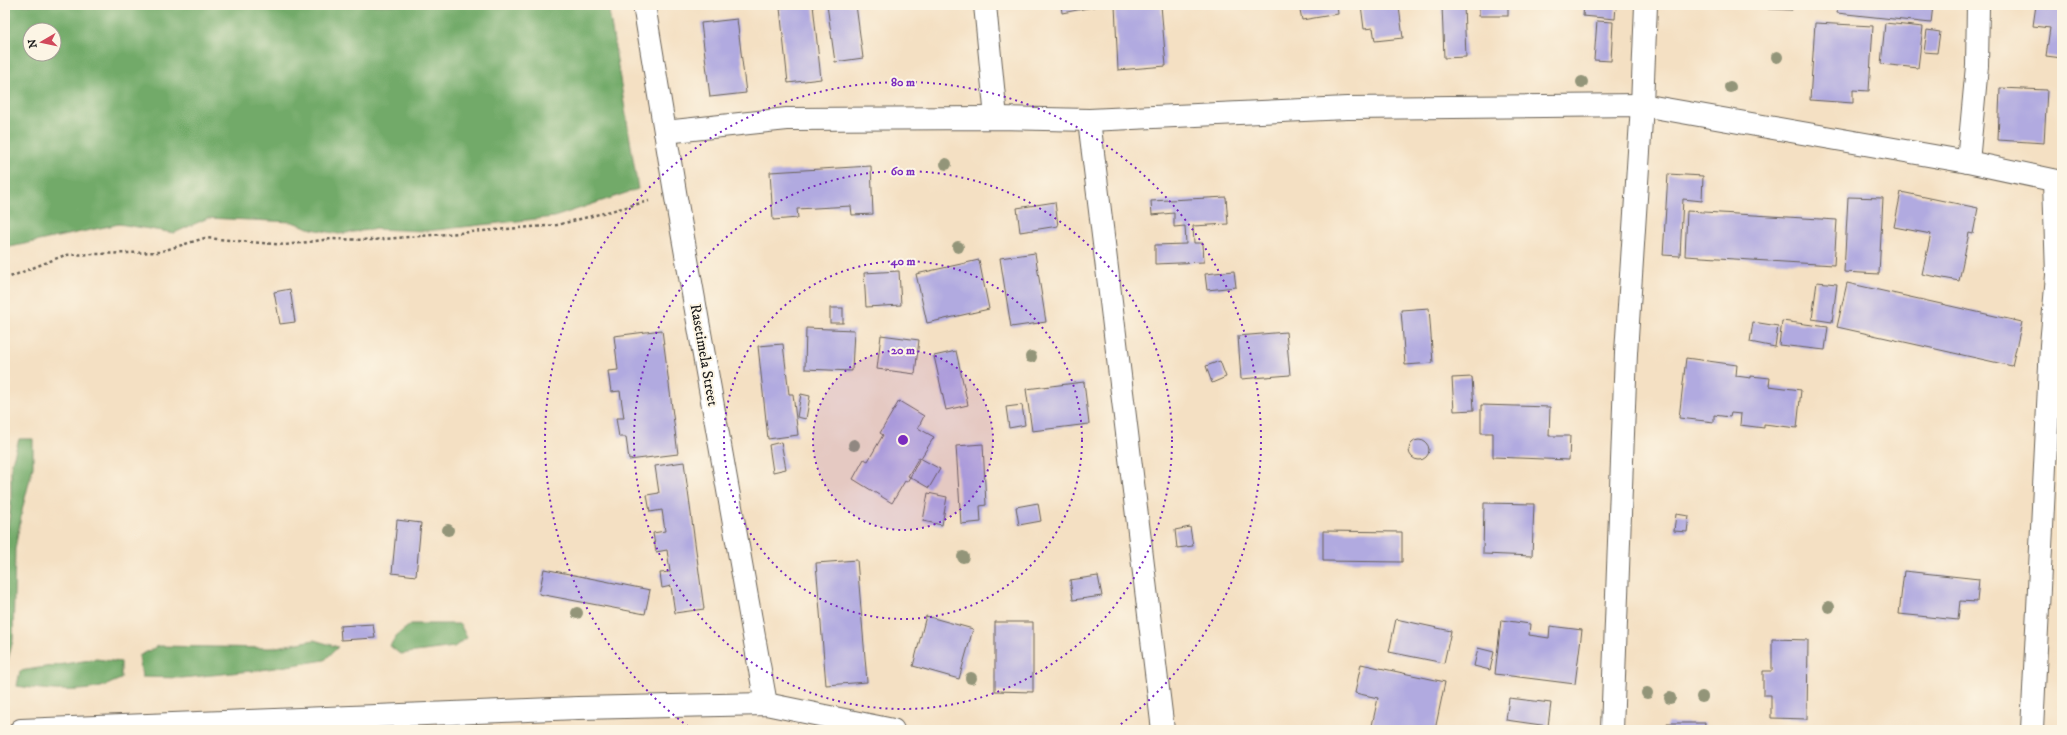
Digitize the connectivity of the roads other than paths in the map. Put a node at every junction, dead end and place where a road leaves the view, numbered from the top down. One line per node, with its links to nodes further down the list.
1 (644, 5): 8 (street, Rasetimela Street)
2 (985, 5): 6 (street)
3 (1646, 5): 5 (street)
4 (1978, 5): 9 (street)
5 (1642, 105): 7 (street); 9 (street); 15 (street)
6 (996, 118): 7 (street); 8 (street)
7 (1089, 120): 14 (street)
8 (665, 132): 11 (street, Rasetimela Street)
9 (1968, 162): 10 (street)
10 (2058, 181): 16 (street)
11 (766, 704): 12 (street); 13 (street)
12 (21, 730)
13 (892, 730)
14 (1163, 730)
15 (1612, 730)
16 (2032, 730)

